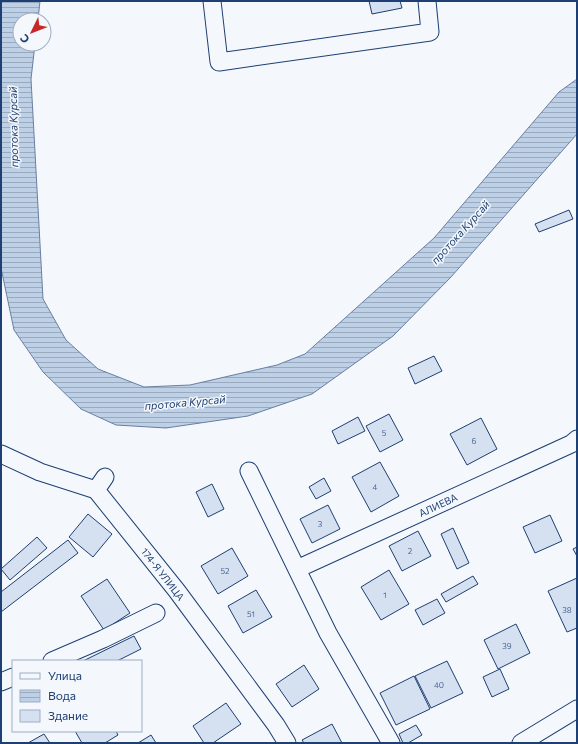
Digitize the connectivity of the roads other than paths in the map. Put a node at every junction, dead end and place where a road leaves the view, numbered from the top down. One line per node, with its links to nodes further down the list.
1 (212, 1): 2 (street)
2 (427, 1)
3 (577, 439): 6 (street, АЛИЕВА)
4 (1, 454): 12 (street, 174-Я УЛИЦА)
5 (249, 471): 6 (street)
6 (298, 569): 13 (street)
7 (156, 613): 8 (street)
8 (54, 660)
9 (12, 677): 10 (street)
10 (1, 682)
11 (577, 709): 14 (street)
12 (287, 743)
13 (392, 743)
14 (522, 743)

